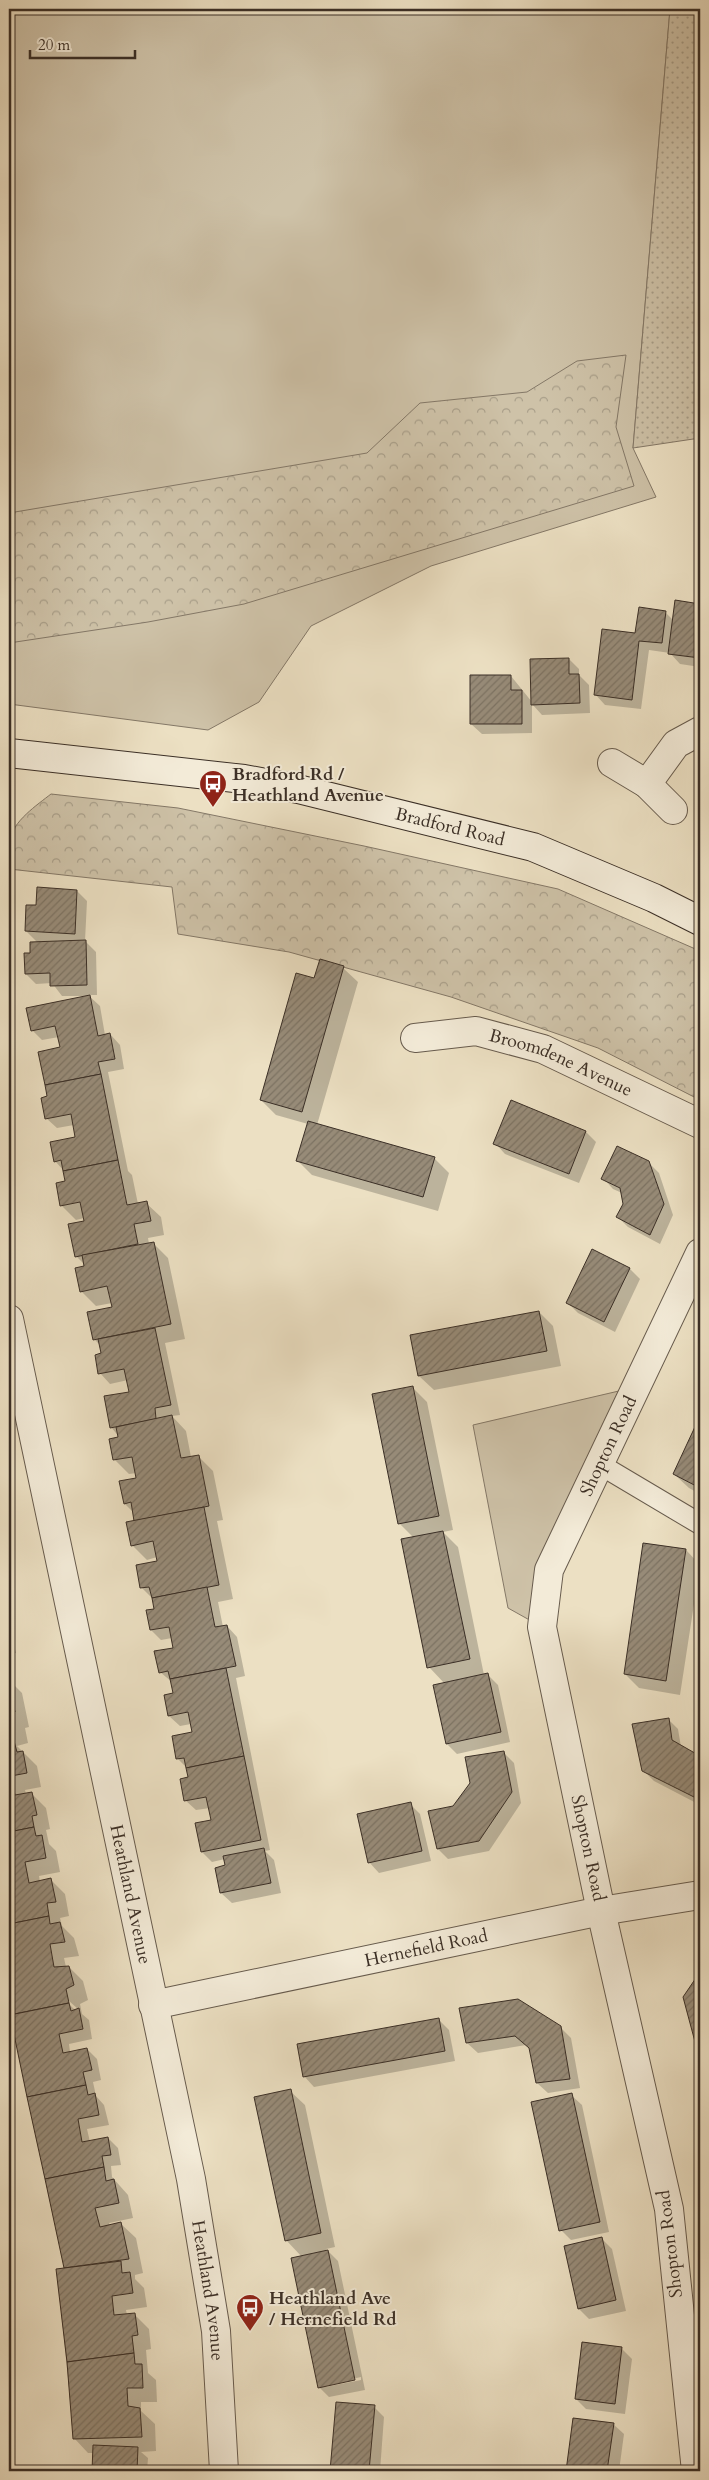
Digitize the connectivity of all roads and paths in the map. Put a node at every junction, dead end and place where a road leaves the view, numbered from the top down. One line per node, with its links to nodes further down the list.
1 (700, 731): 4 (street)
2 (9, 753): 6 (street, Bradford Road)
3 (612, 763): 4 (street)
4 (647, 784): 5 (street)
5 (673, 810)
6 (700, 921)
7 (416, 1038): 8 (street, Broomdene Avenue)
8 (700, 1124)
9 (700, 1253): 11 (street, Shopton Road)
10 (9, 1319): 15 (street, Heathland Avenue)
11 (600, 1464): 12 (lane); 14 (street, Shopton Road)
12 (700, 1524)
13 (700, 1895): 14 (street, Hernefield Road)
14 (601, 1911): 15 (street, Hernefield Road); 17 (street, Shopton Road)
15 (153, 2005): 16 (street, Heathland Avenue)
16 (224, 2471)
17 (696, 2471)

